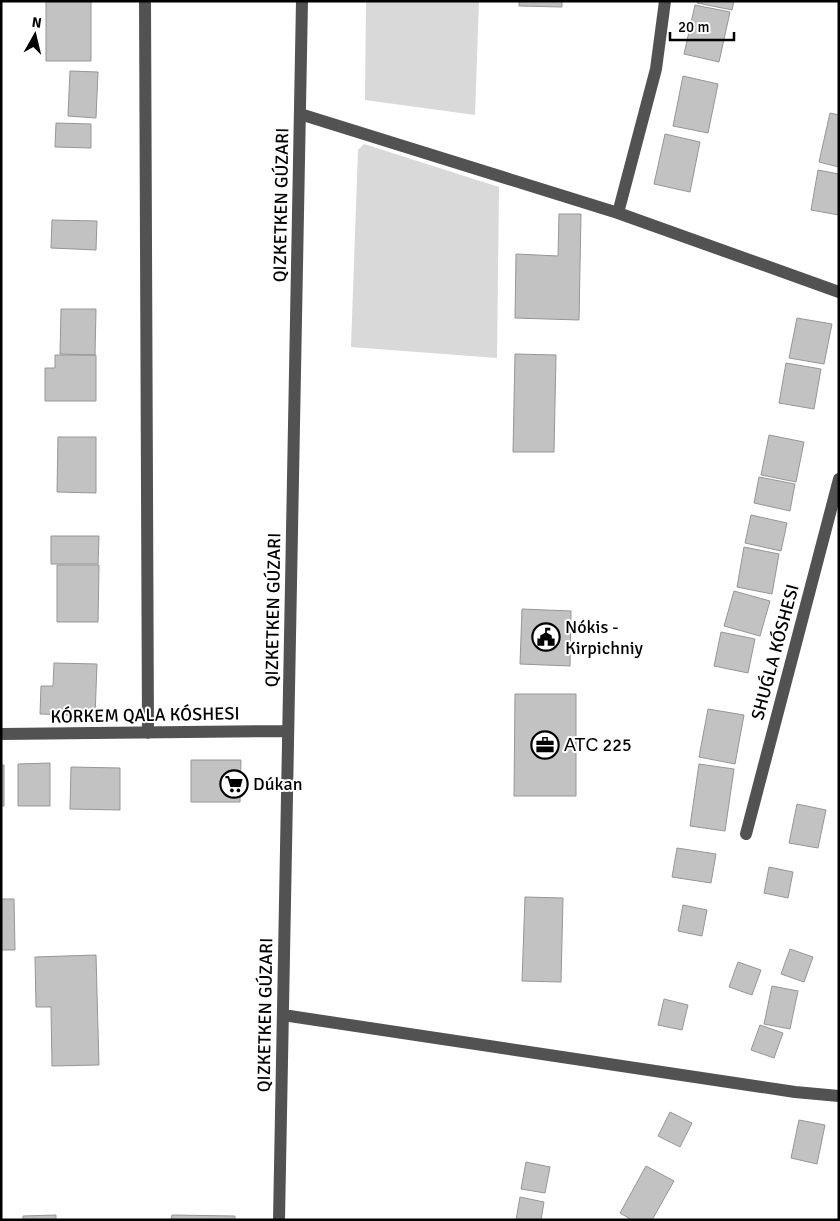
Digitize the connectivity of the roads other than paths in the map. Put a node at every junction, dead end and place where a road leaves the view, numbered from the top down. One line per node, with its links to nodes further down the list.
1 (145, 1): 9 (street)
2 (302, 1): 4 (street)
3 (665, 1): 5 (street)
4 (300, 114): 5 (street); 8 (street)
5 (618, 213): 6 (street)
6 (839, 292)
7 (839, 479): 11 (street, SHUǴLA KÓSHESI)
8 (288, 731): 9 (street, KÓRKEM QALA KÓSHESI); 12 (street)
9 (148, 733): 10 (street, KÓRKEM QALA KÓSHESI)
10 (1, 734)
11 (746, 834)
12 (283, 1015): 13 (street); 14 (street)
13 (839, 1096)
14 (279, 1220)

